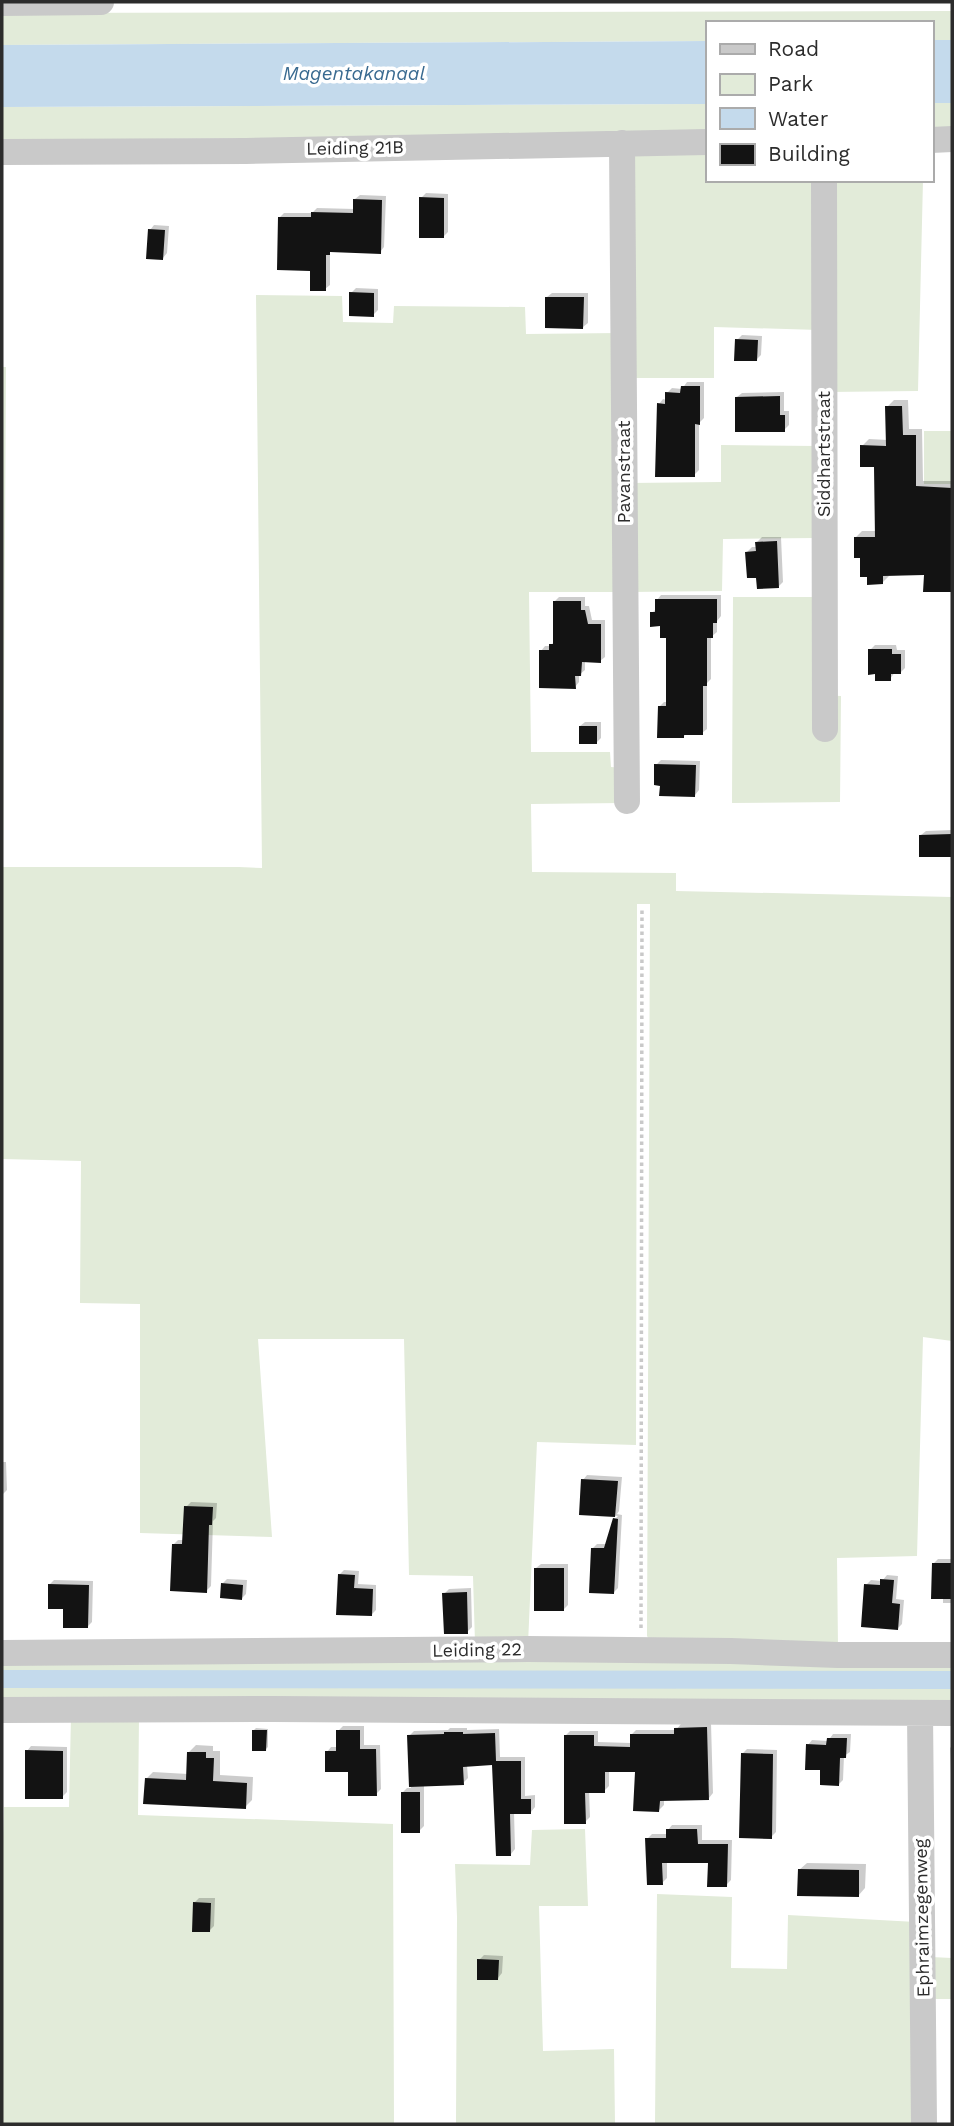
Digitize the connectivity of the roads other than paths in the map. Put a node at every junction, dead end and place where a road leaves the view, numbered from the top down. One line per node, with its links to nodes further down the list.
1 (102, 2): 2 (street)
2 (2, 3)
3 (952, 139): 4 (street)
4 (933, 140)
5 (706, 142): 6 (street, Leiding 21B)
6 (622, 143): 7 (street, Leiding 21B); 10 (street, Pavanstraat)
7 (2, 152)
8 (824, 182): 9 (street, Siddhartstraat)
9 (825, 729)
10 (627, 801)
11 (2, 1653): 12 (street, Leiding 22)
12 (952, 1655)
13 (2, 1710): 14 (street)
14 (920, 1713): 15 (street); 16 (street, Ephraimzegenweg)
15 (952, 1713)
16 (924, 2124)

